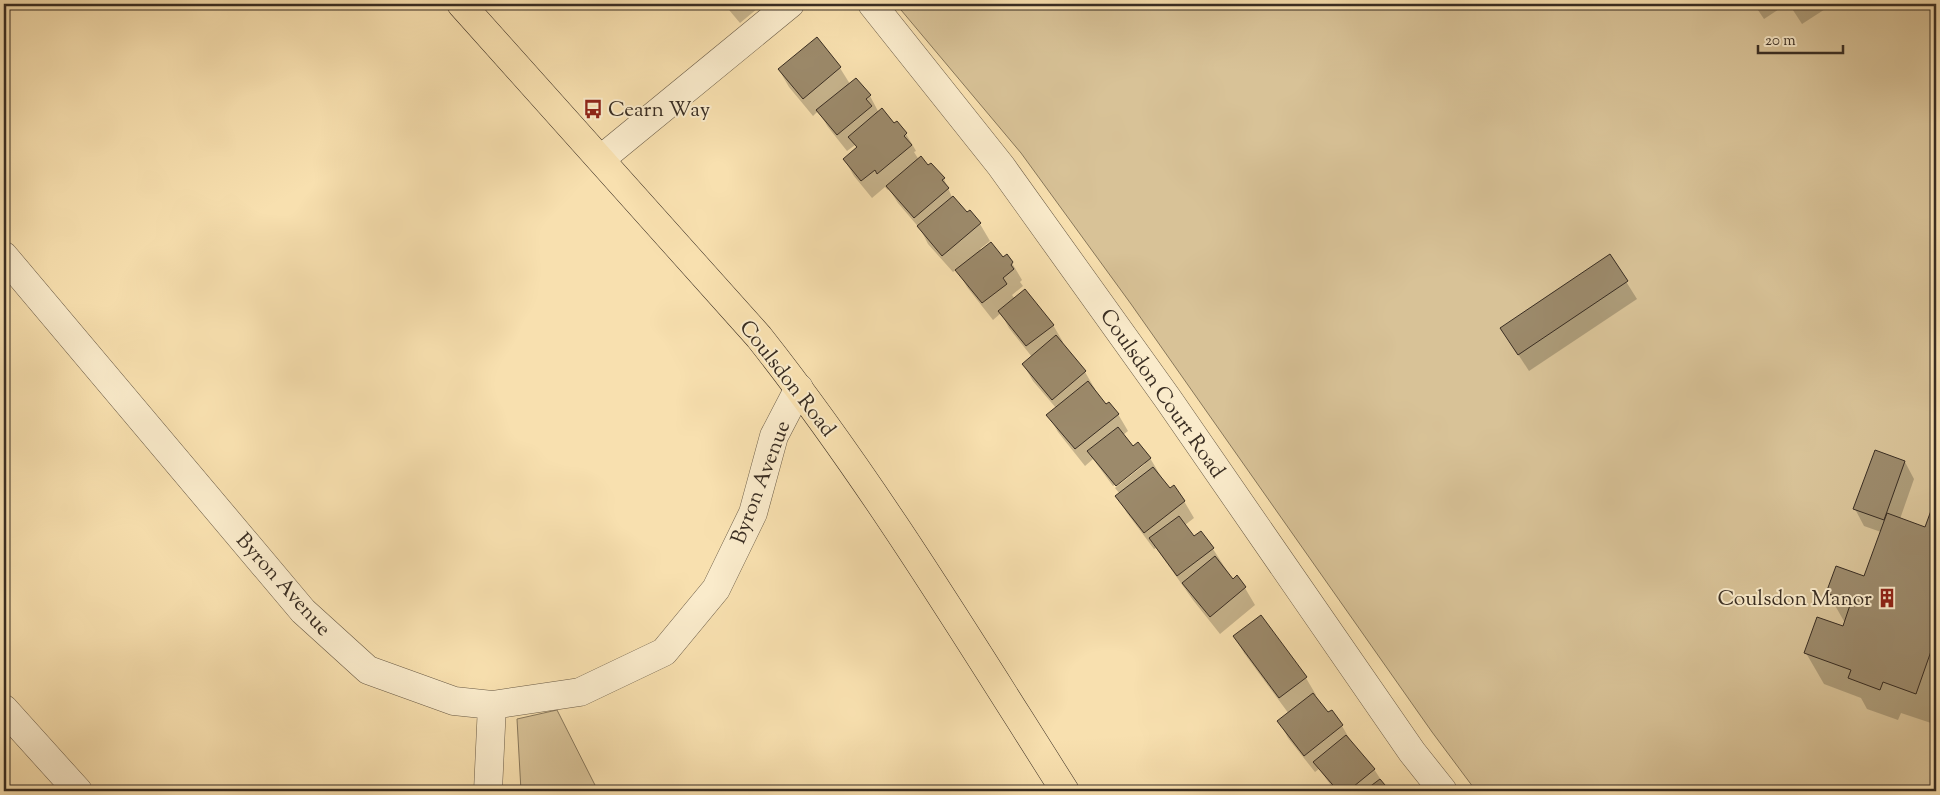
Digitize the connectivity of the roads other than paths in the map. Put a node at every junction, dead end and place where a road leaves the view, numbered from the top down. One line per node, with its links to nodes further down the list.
1 (461, 4): 4 (main road, Coulsdon Road)
2 (790, 4): 4 (street)
3 (872, 4): 12 (street, Coulsdon Court Road)
4 (601, 160): 6 (main road, Coulsdon Road)
5 (4, 256): 7 (street, Byron Avenue)
6 (799, 388): 7 (street, Byron Avenue); 11 (main road, Coulsdon Road)
7 (492, 705): 10 (street)
8 (4, 709): 9 (street)
9 (78, 791)
10 (488, 791)
11 (1064, 791)
12 (1443, 791)

